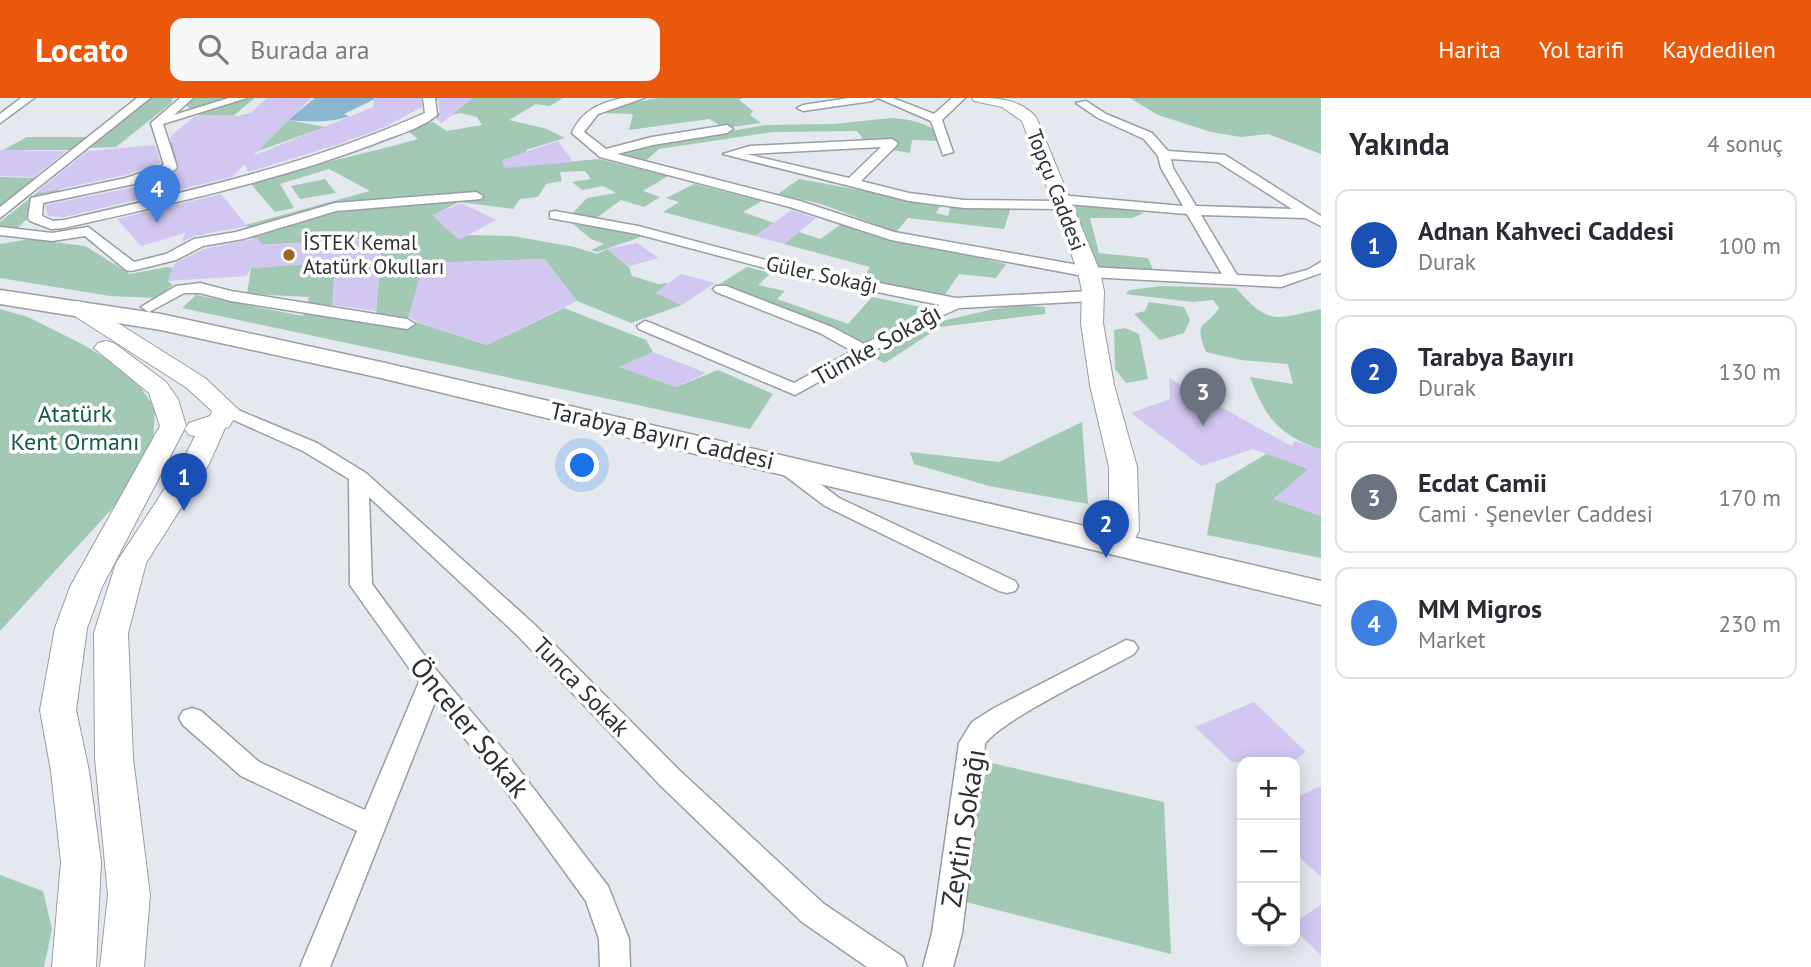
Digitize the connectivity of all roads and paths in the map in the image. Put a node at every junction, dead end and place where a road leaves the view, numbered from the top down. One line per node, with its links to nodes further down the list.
1 (28, 98): 14 (street)
2 (145, 98): 24 (street)
3 (187, 98): 15 (street)
4 (241, 98): 15 (street)
5 (429, 98): 27 (street)
6 (638, 98): 18 (street)
7 (872, 98): 12 (street)
8 (883, 98): 13 (street)
9 (960, 98): 13 (street)
10 (980, 98): 22 (main road, Topçu Caddesi)
11 (1082, 103): 19 (street)
12 (803, 108)
13 (936, 119): 17 (street)
14 (0, 120)
15 (157, 123): 27 (street)
16 (727, 129): 18 (street)
17 (947, 152)
18 (604, 154): 33 (street)
19 (1164, 155): 23 (street); 25 (street)
20 (852, 183): 20 (street); 22 (street)
21 (476, 196): 30 (street)
22 (1060, 202): 23 (street); 33 (main road, Topçu Caddesi)
23 (1192, 210): 25 (street); 32 (street)
24 (0, 214)
25 (1306, 214): 28 (street)
26 (555, 215): 38 (street, Güler Sokağı)
27 (35, 218): 30 (street)
28 (1321, 222)
29 (0, 231): 30 (street)
30 (26, 233)
31 (1321, 266): 32 (street)
32 (1232, 279): 33 (street)
33 (1091, 284): 38 (street, Güler Sokağı); 48 (main road)
34 (0, 286): 37 (main road, Tarabya Bayırı Caddesi)
35 (721, 289): 43 (street)
36 (0, 297): 37 (main road, Tarabya Bayırı Caddesi)
37 (68, 302): 39 (main road, Tarabya Bayırı Caddesi); 42 (main road); 45 (main road)
38 (956, 303): 43 (street, Tümke Sokağı)
39 (146, 313): 40 (street); 42 (main road); 46 (main road, Tarabya Bayırı Caddesi); 48 (main road, Tarabya Bayırı Caddesi)
40 (407, 324)
41 (645, 326): 43 (street, Tümke Sokağı)
42 (116, 333): 44 (main road)
43 (865, 351)
44 (218, 415): 45 (main road); 47 (street, Tunca Sokak); 57 (main road)
45 (173, 420): 56 (main road)
46 (783, 465): 48 (main road, Tarabya Bayırı Caddesi); 50 (street)
47 (359, 477): 53 (street, Önceler Sokak); 60 (street, Tunca Sokak)
48 (1121, 539): 49 (main road, Tarabya Bayırı Caddesi); 51 (main road, Tarabya Bayırı Caddesi)
49 (1321, 577)
50 (1007, 586)
51 (1321, 593)
52 (1126, 648): 61 (street, Zeytin Sokağı)
53 (432, 680): 55 (street); 59 (street, Önceler Sokak)
54 (192, 718): 55 (street)
55 (373, 826): 58 (street)
56 (74, 967)
57 (122, 967)
58 (315, 967)
59 (615, 967)
60 (892, 967)
61 (938, 967)

